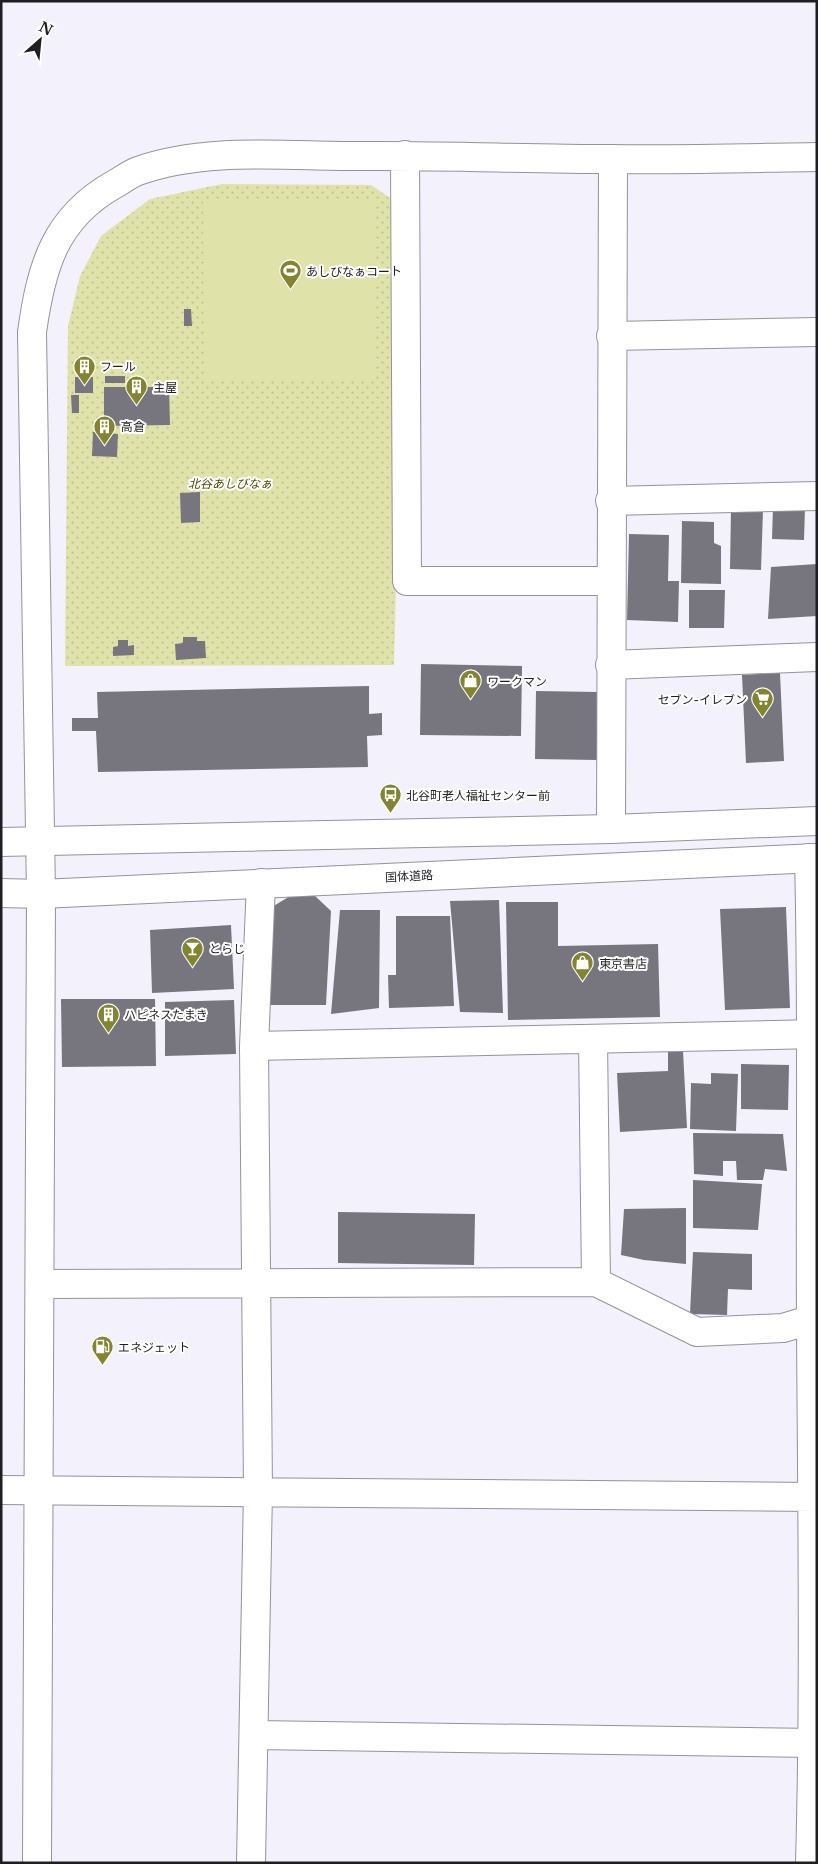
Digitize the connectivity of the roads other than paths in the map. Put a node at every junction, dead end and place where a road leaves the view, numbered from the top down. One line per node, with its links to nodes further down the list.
1 (405, 155): 3 (street); 8 (street); 14 (street)
2 (817, 157): 3 (street)
3 (613, 159): 5 (street)
4 (817, 332): 5 (street)
5 (611, 336): 7 (street)
6 (817, 496): 7 (street)
7 (610, 501): 8 (street)
8 (610, 581): 10 (street)
9 (817, 657): 10 (street)
10 (610, 664): 12 (street)
11 (817, 821): 12 (street)
12 (611, 829): 14 (street)
13 (1, 842): 14 (street)
14 (40, 842): 18 (street)
15 (813, 858): 16 (street, 国体道路); 19 (street)
16 (261, 883): 18 (street, 国体道路); 21 (street)
17 (1, 893): 18 (street, 国体道路)
18 (41, 894): 24 (street)
19 (815, 1034): 20 (street); 25 (street)
20 (593, 1039): 21 (street); 23 (street)
21 (254, 1046): 22 (street)
22 (256, 1282): 23 (street); 24 (street); 29 (street)
23 (596, 1282): 26 (street)
24 (40, 1284): 27 (street)
25 (814, 1287): 26 (street)
26 (810, 1320): 30 (street)
27 (39, 1489): 28 (street); 29 (street); 33 (street)
28 (1, 1490)
29 (258, 1490): 30 (street); 31 (street)
30 (815, 1497): 32 (street)
31 (254, 1735): 32 (street); 34 (street)
32 (815, 1743): 35 (street)
33 (37, 1863)
34 (251, 1863)
35 (810, 1863)

